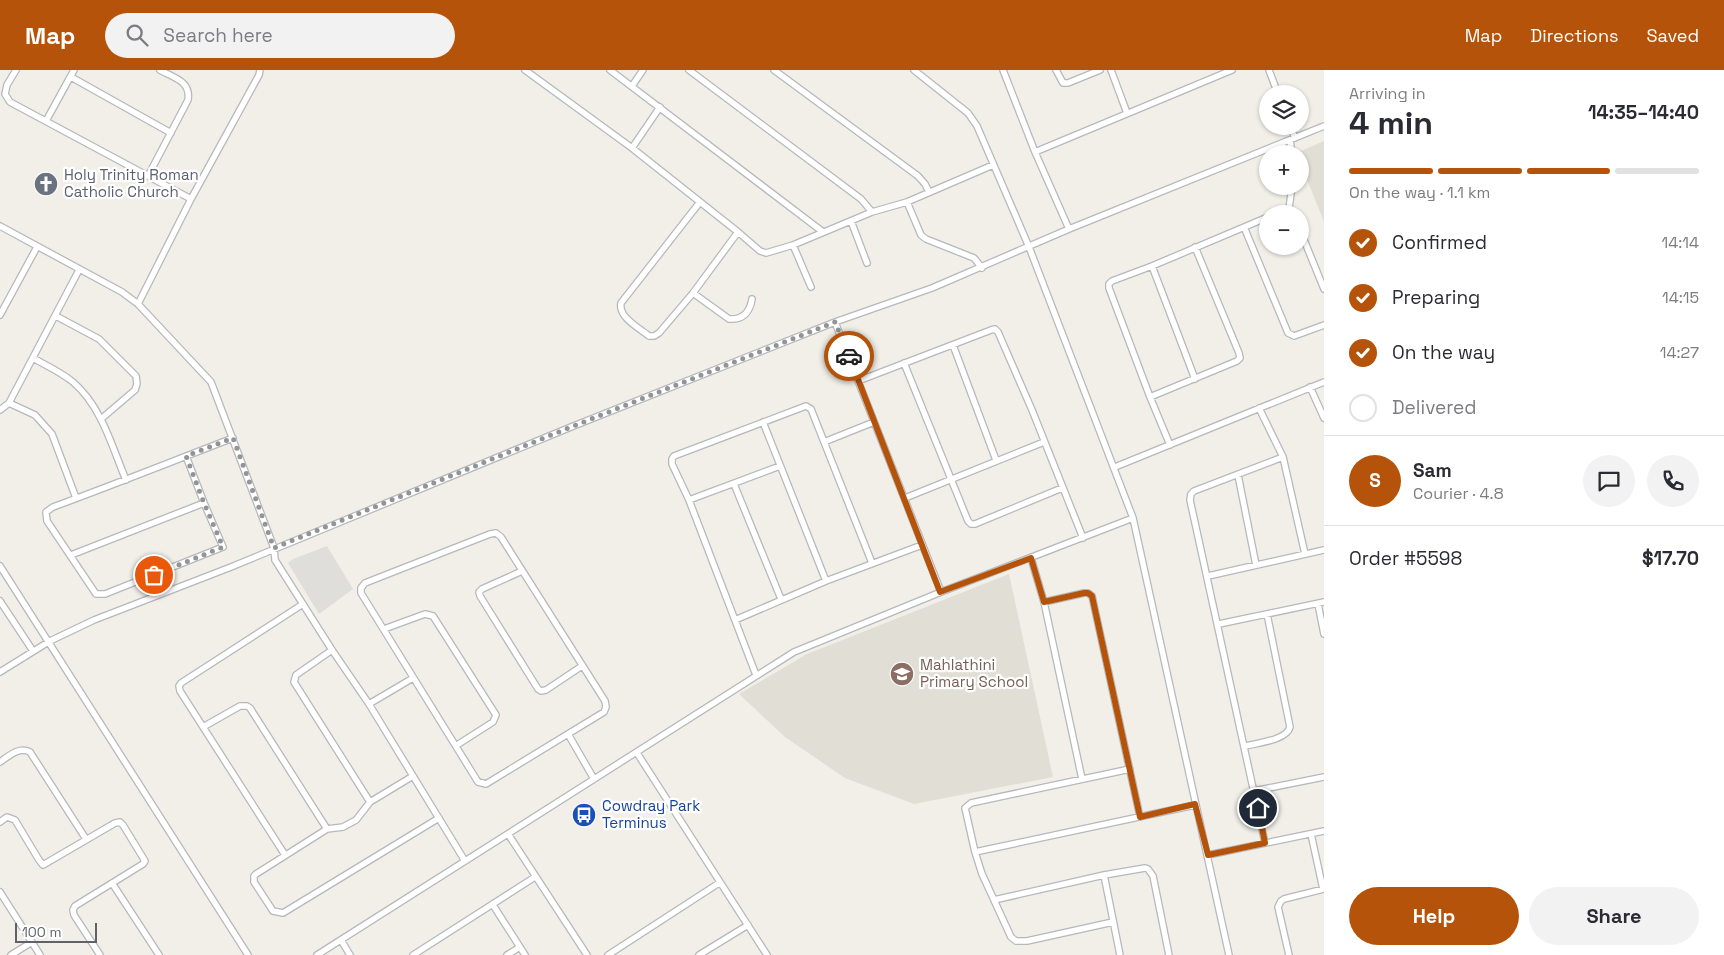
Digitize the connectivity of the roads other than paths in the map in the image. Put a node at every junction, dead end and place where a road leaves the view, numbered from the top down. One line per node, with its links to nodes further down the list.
1 (16, 70): 22 (street)
2 (74, 70): 17 (street)
3 (160, 70): 24 (street)
4 (260, 70): 33 (street)
5 (525, 70): 28 (street)
6 (610, 70): 19 (street)
7 (643, 70): 19 (street)
8 (689, 70): 36 (street)
9 (774, 70): 32 (street)
10 (914, 70): 30 (street)
11 (1003, 70): 29 (street)
12 (1056, 70): 13 (street)
13 (1100, 70)
14 (1110, 70): 21 (street)
15 (1232, 70): 21 (street)
16 (1269, 70): 18 (street)
17 (71, 77): 22 (street); 24 (street)
18 (1275, 85)
19 (632, 86): 20 (street)
20 (660, 107): 28 (street); 43 (street)
21 (1127, 113): 29 (street)
22 (46, 121): 31 (street)
23 (1324, 126): 26 (street)
24 (171, 133): 31 (street)
25 (1291, 135): 26 (street)
26 (1292, 139): 27 (street); 41 (street)
27 (1292, 145)
28 (632, 148): 34 (street)
29 (1034, 152): 41 (street)
30 (993, 165): 32 (street); 46 (street)
31 (148, 176): 33 (street)
32 (929, 192): 35 (street)
33 (191, 199): 57 (street)
34 (700, 202): 42 (street); 55 (street)
35 (907, 202): 36 (street); 51 (street)
36 (872, 212): 37 (street)
37 (851, 221): 43 (street); 49 (street)
38 (1259, 221): 40 (street)
39 (0, 226): 45 (street)
40 (1244, 227): 47 (street); 61 (street)
41 (1069, 229): 46 (street)
42 (738, 232): 44 (street); 55 (street)
43 (823, 232): 44 (street)
44 (792, 245): 53 (street)
45 (37, 247): 52 (street); 58 (street)
46 (1029, 247): 51 (street); 85 (street)
47 (1196, 247): 50 (street); 65 (street)
48 (1309, 252): 54 (street)
49 (867, 264)
50 (1152, 266): 65 (street); 69 (street)
51 (982, 268): 60 (street)
52 (79, 270): 57 (street); 59 (street)
53 (811, 287)
54 (1324, 289)
55 (692, 293): 56 (street)
56 (752, 298)
57 (138, 304): 77 (street)
58 (0, 315)
59 (56, 316): 63 (street); 74 (street)
60 (835, 322): 66 (street); 98 (street)
61 (1324, 325)
62 (953, 345): 64 (street); 79 (street); 83 (street)
63 (33, 358): 70 (street); 74 (street)
64 (904, 363): 66 (street); 88 (street)
65 (1195, 379): 69 (street)
66 (858, 380): 76 (street)
67 (1324, 382): 68 (street)
68 (1310, 387): 71 (street); 73 (street)
69 (1150, 397): 80 (street)
70 (9, 403): 72 (street); 91 (street)
71 (1259, 408): 80 (street); 82 (street)
72 (0, 410)
73 (1324, 418)
74 (101, 419): 87 (street)
75 (763, 422): 78 (street); 84 (street); 93 (street)
76 (874, 422): 78 (street); 92 (street)
77 (233, 438): 81 (street); 98 (street)
78 (824, 442): 103 (street)
79 (1044, 442): 83 (street); 90 (street)
80 (1170, 445): 85 (street)
81 (186, 456): 87 (street); 94 (street)
82 (1283, 456): 86 (street); 100 (street)
83 (996, 460): 88 (street)
84 (780, 466): 89 (street); 108 (street)
85 (1115, 468): 95 (street)
86 (1238, 474): 104 (street); 107 (street)
87 (126, 480): 91 (street)
88 (951, 480): 90 (street); 92 (street)
89 (734, 484): 93 (street); 110 (street)
90 (1062, 488): 96 (street)
91 (76, 498): 101 (street)
92 (904, 498): 97 (street)
93 (689, 500): 116 (street)
94 (204, 503): 101 (street); 101 (street)
95 (1133, 518): 96 (street); 141 (street)
96 (1083, 538): 102 (street)
97 (922, 545): 103 (street); 109 (street)
98 (274, 548): 114 (street); 120 (street)
99 (1324, 550): 100 (street)
100 (1305, 554): 104 (street)
101 (71, 555)
102 (1031, 558): 109 (street); 112 (street)
103 (872, 562): 108 (street)
104 (1256, 565): 107 (street)
105 (0, 566): 120 (street)
106 (522, 571): 118 (street); 123 (street); 123 (street)
107 (1208, 576): 117 (street)
108 (826, 581): 110 (street)
109 (940, 592): 125 (street)
110 (781, 599): 116 (street)
111 (0, 601): 122 (street)
112 (1044, 602): 134 (street); 138 (street)
113 (1321, 603): 115 (street); 119 (street)
114 (303, 604): 121 (street); 128 (street)
115 (1267, 614): 117 (street); 131 (street)
116 (735, 620): 125 (street)
117 (1219, 624): 131 (street)
118 (384, 630): 126 (street); 130 (street)
119 (1324, 634)
120 (50, 641): 122 (street); 173 (street)
121 (332, 650): 127 (street); 140 (street)
122 (33, 651): 124 (street)
123 (582, 666): 129 (street)
124 (0, 672)
125 (756, 675): 132 (street)
126 (414, 678): 127 (street); 130 (street)
127 (369, 704): 135 (street)
128 (203, 727): 145 (street); 152 (street)
129 (568, 734): 130 (street); 137 (street)
130 (456, 745)
131 (1245, 746): 139 (street)
132 (637, 753): 137 (street); 158 (street)
133 (0, 762): 149 (street)
134 (1130, 769): 138 (street); 142 (street)
135 (413, 776): 140 (street); 143 (street)
136 (1324, 778): 139 (street)
137 (594, 779): 147 (street)
138 (1082, 779): 151 (street)
139 (1254, 791): 150 (street)
140 (370, 802): 145 (street)
141 (1195, 804): 142 (street); 153 (street)
142 (1140, 817): 151 (street)
143 (439, 818): 152 (street); 154 (street)
144 (0, 822): 149 (street)
145 (327, 829): 152 (street)
146 (1324, 831): 148 (street)
147 (508, 834): 154 (street); 156 (street)
148 (1311, 834): 150 (street); 159 (street)
149 (86, 839): 157 (street)
150 (1265, 843): 153 (street)
151 (975, 852): 161 (street)
152 (285, 855)
153 (1208, 855): 184 (street)
154 (465, 860): 165 (street)
155 (1104, 875): 161 (street); 163 (street); 183 (street)
156 (535, 877): 162 (street); 179 (street)
157 (112, 883): 171 (street); 172 (street)
158 (719, 883): 164 (street); 180 (street)
159 (1323, 889): 185 (street)
160 (0, 892): 166 (street)
161 (994, 900): 163 (street)
162 (493, 905): 167 (street); 176 (street)
163 (1112, 922): 182 (street)
164 (748, 925): 168 (street); 181 (street)
165 (341, 940): 174 (street); 175 (street)
166 (32, 942): 169 (street); 170 (street)
167 (520, 946): 177 (street); 178 (street)
168 (704, 954)
169 (11, 955)
170 (40, 955)
171 (100, 955)
172 (158, 955)
173 (248, 955)
174 (317, 955)
175 (350, 955)
176 (413, 955)
177 (507, 955)
178 (526, 955)
179 (587, 955)
180 (608, 955)
181 (767, 955)
182 (1120, 955)
183 (1169, 955)
184 (1229, 955)
185 (1289, 955)

